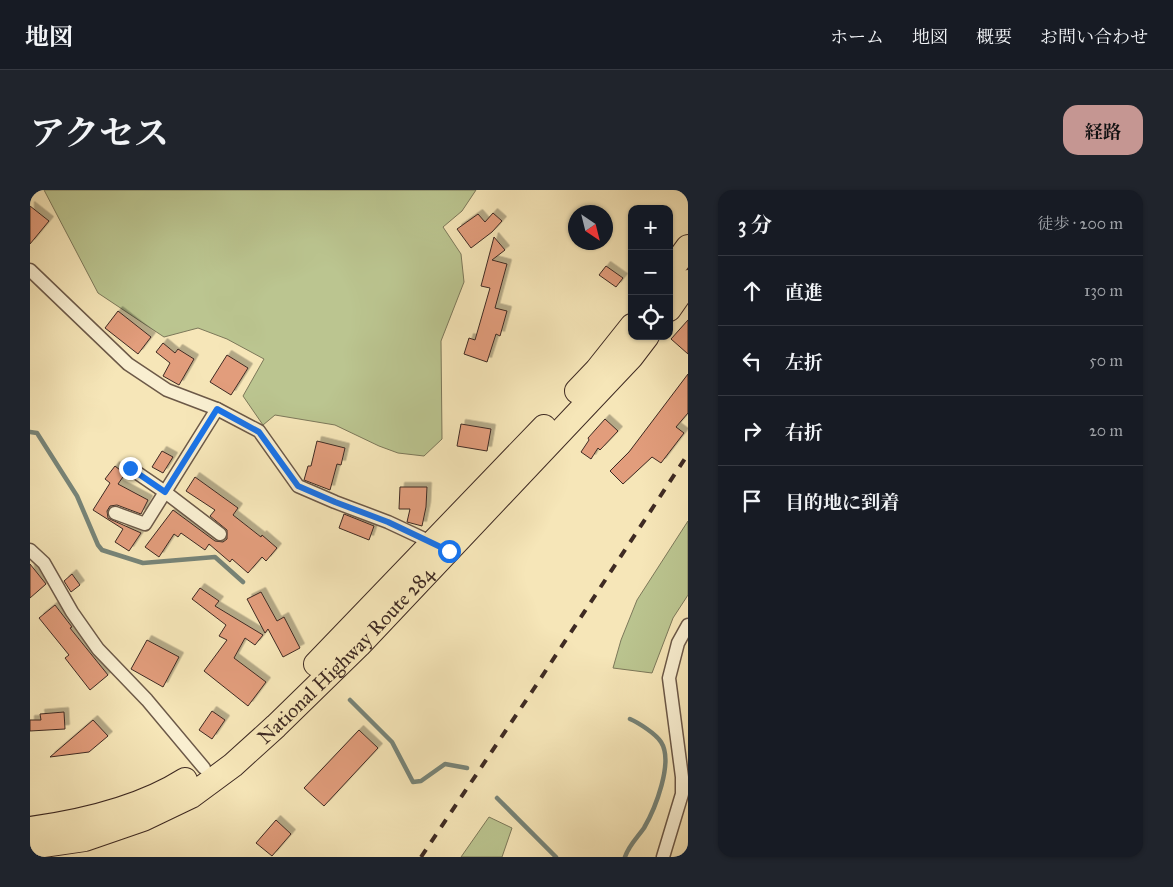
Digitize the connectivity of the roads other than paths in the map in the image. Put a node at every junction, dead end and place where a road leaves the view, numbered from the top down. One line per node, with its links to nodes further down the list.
1 (688, 247): 2 (highway)
2 (673, 268)
3 (30, 270): 8 (street)
4 (688, 282): 5 (highway)
5 (673, 303)
6 (628, 331): 13 (highway, National Highway Route 284)
7 (644, 340): 13 (highway, National Highway Route 284)
8 (217, 409): 10 (street); 13 (street)
9 (130, 468): 10 (street)
10 (165, 492): 11 (street); 12 (street)
11 (115, 513)
12 (220, 534)
13 (440, 547): 16 (highway, National Highway Route 284); 19 (highway, National Highway Route 284)
14 (30, 550): 16 (street)
15 (688, 625): 17 (street)
16 (204, 768): 18 (highway, National Highway Route 284)
17 (685, 778): 20 (street)
18 (30, 829)
19 (30, 847)
20 (664, 857)

